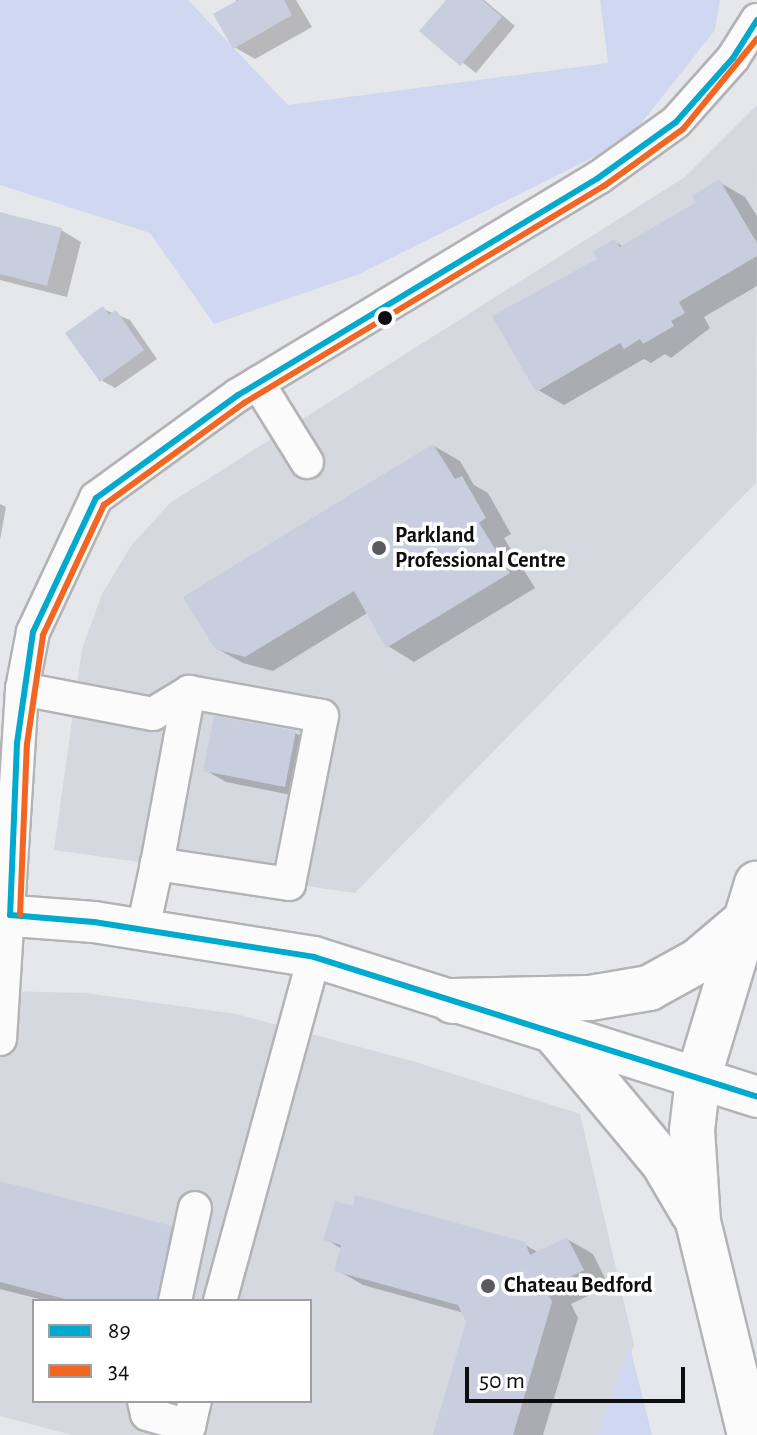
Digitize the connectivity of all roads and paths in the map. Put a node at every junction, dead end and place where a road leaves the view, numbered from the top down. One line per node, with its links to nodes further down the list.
1 (757, 20): 2 (street)
2 (258, 383): 3 (street); 4 (street)
3 (307, 462)
4 (22, 689): 5 (street); 8 (street)
5 (189, 692): 6 (street); 6 (street)
6 (157, 864): 9 (street)
7 (750, 903): 11 (highway); 14 (highway)
8 (5, 915): 9 (main road); 13 (street)
9 (143, 929): 10 (main road)
10 (314, 957): 11 (main road); 19 (street)
11 (453, 1001): 12 (main road)
12 (552, 1029): 14 (main road); 17 (highway)
13 (0, 1039)
14 (698, 1079): 15 (main road); 17 (highway)
15 (757, 1097)
16 (195, 1208): 18 (street)
17 (698, 1222): 22 (highway)
18 (175, 1299)
19 (221, 1299)
20 (144, 1403): 21 (street)
21 (192, 1413)
22 (750, 1435)

